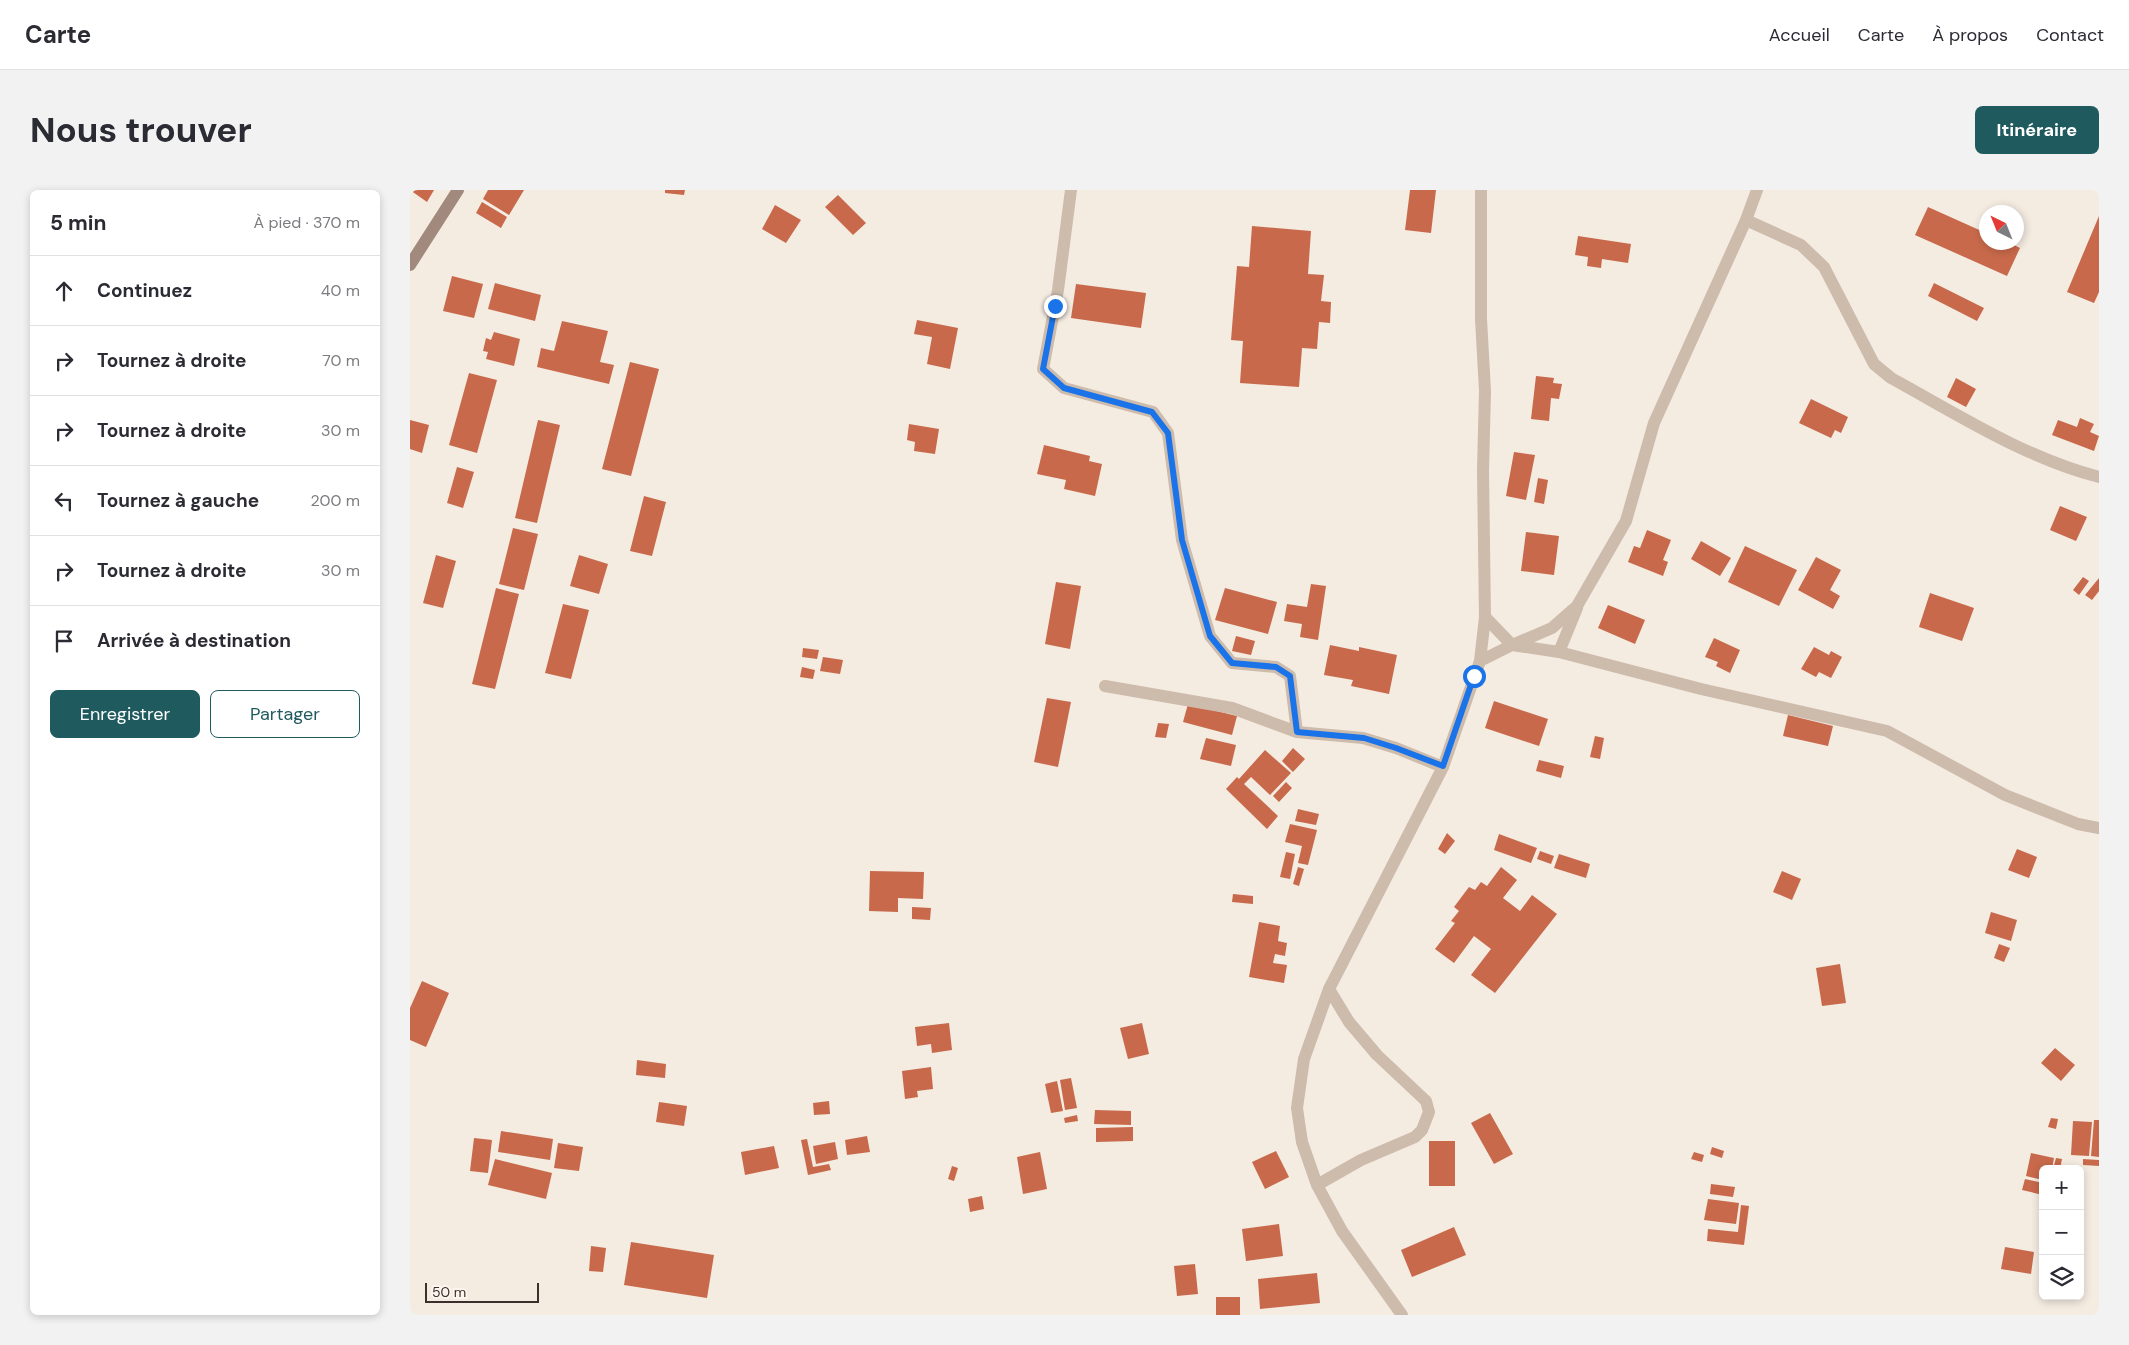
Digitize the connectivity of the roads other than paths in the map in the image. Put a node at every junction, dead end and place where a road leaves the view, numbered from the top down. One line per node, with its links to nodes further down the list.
1 (458, 190): 6 (street)
2 (1071, 190): 14 (street)
3 (1481, 190): 9 (street)
4 (1757, 190): 5 (street)
5 (1746, 220): 7 (street); 8 (street)
6 (410, 265)
7 (2099, 477)
8 (1577, 606): 10 (street); 11 (street)
9 (1485, 617): 10 (street); 12 (street)
10 (1512, 644): 11 (street); 12 (street)
11 (1559, 652): 16 (street)
12 (1480, 661): 15 (street)
13 (1105, 686): 14 (street)
14 (1297, 732): 15 (street)
15 (1443, 766): 17 (street)
16 (2099, 828)
17 (1329, 989): 18 (street); 18 (street)
18 (1317, 1185): 19 (street)
19 (1402, 1315)

